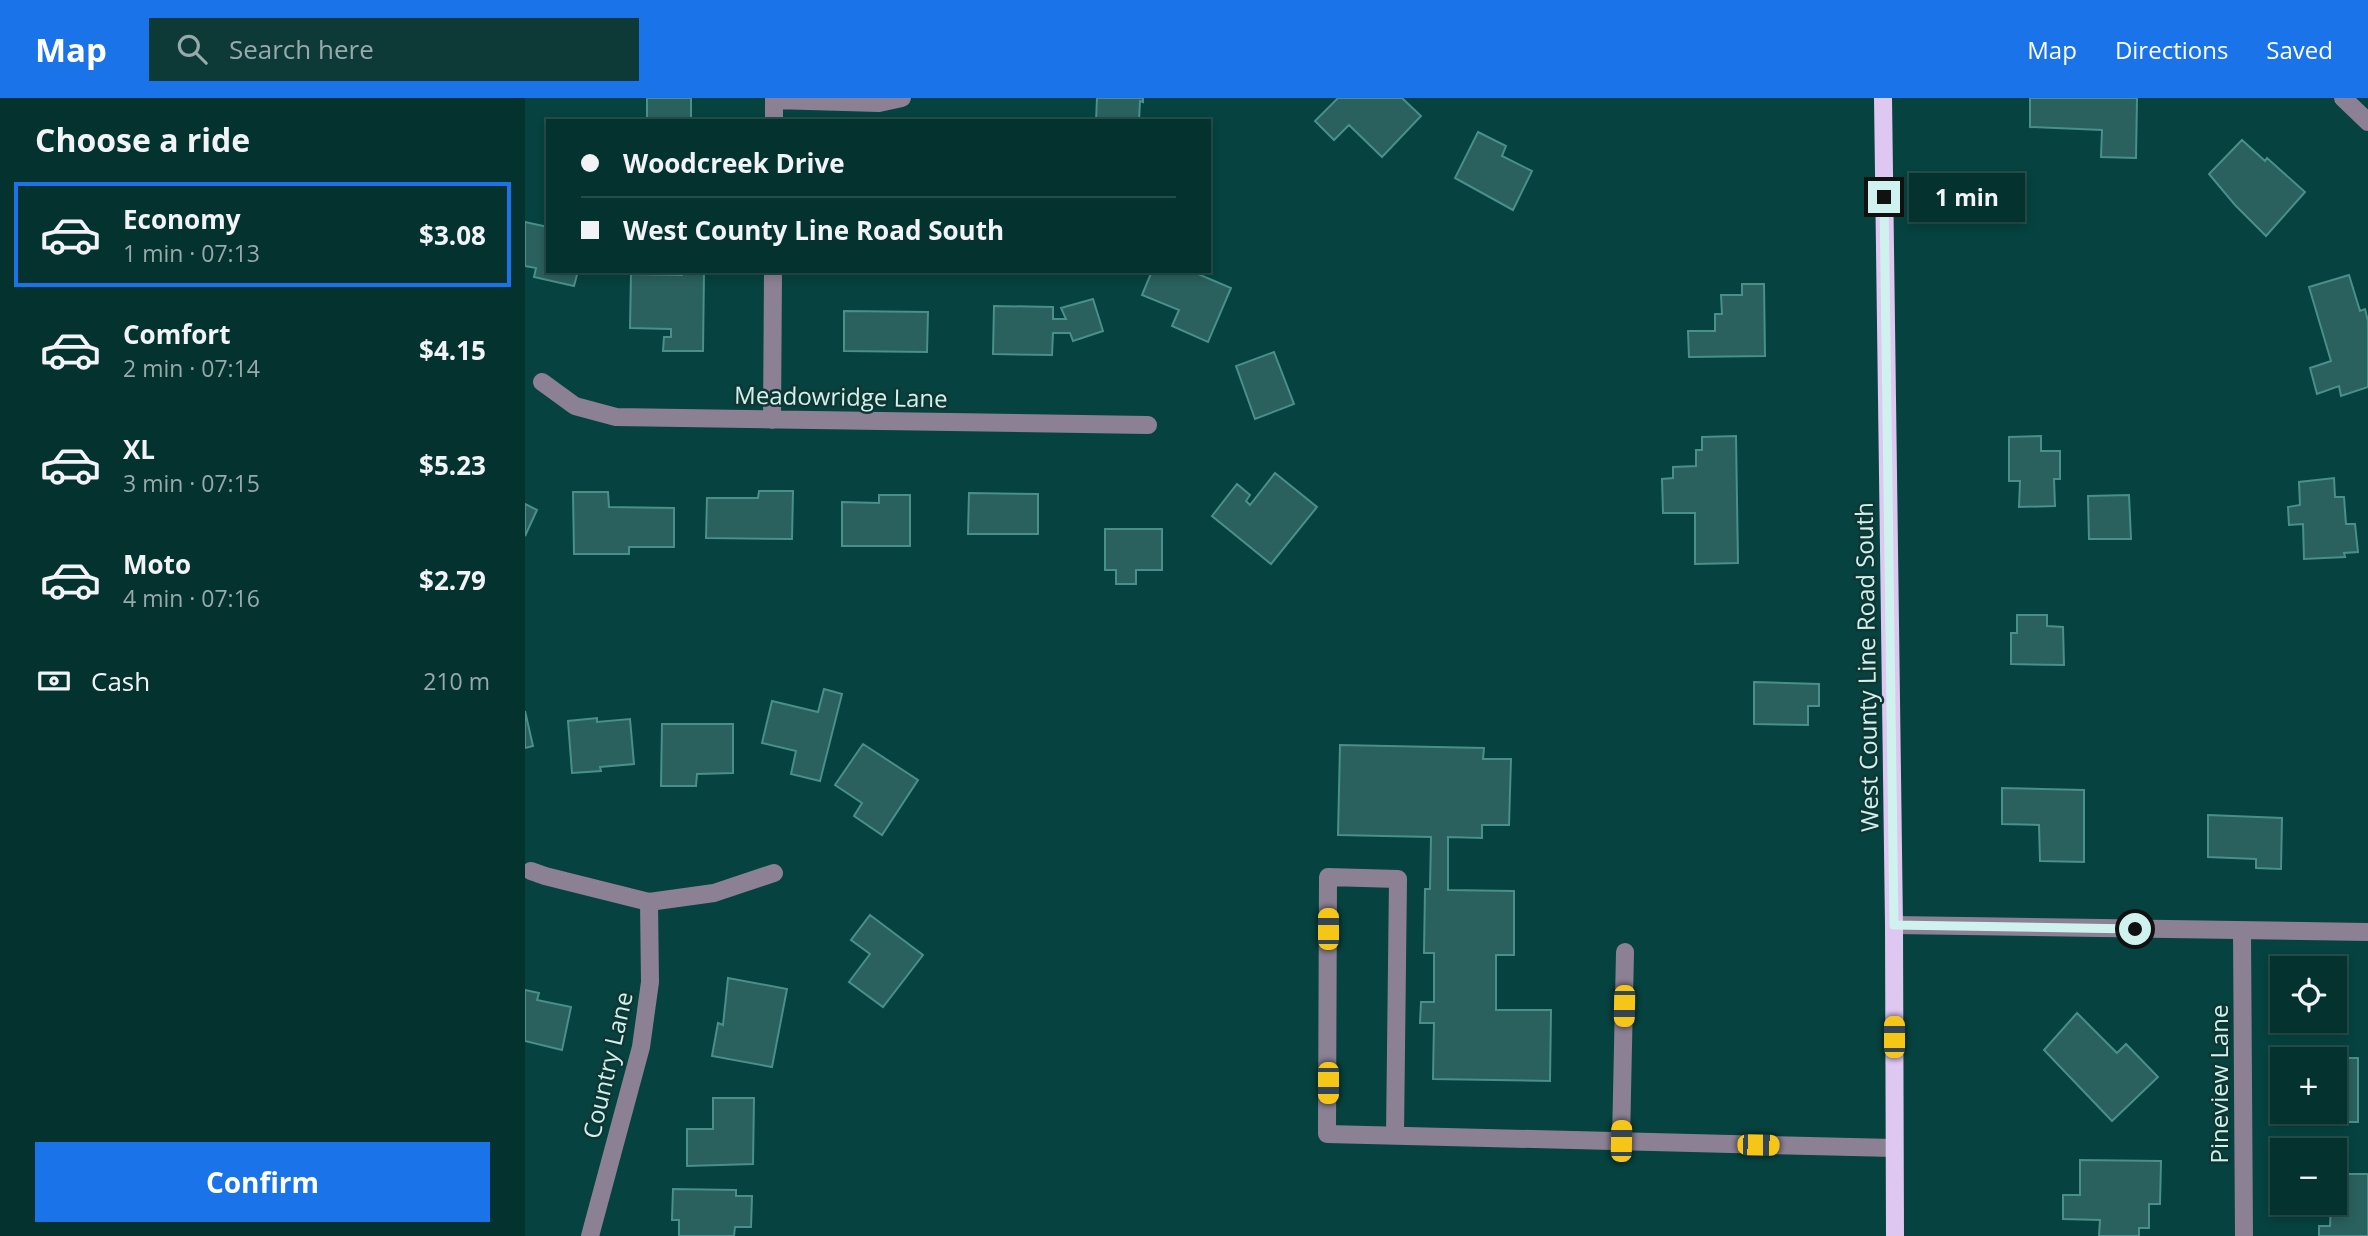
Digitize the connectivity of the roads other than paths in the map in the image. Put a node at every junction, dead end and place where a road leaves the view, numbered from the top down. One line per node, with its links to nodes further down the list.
1 (901, 98): 4 (street)
2 (1883, 98): 14 (main road, West County Line Road South)
3 (2343, 98): 6 (street)
4 (774, 99): 5 (street)
5 (774, 119)
6 (2368, 122)
7 (773, 273): 9 (street)
8 (542, 382): 9 (street, Meadowridge Lane)
9 (772, 420): 10 (street, Meadowridge Lane)
10 (1148, 425)
11 (531, 871): 13 (street)
12 (774, 873): 13 (street)
13 (649, 902): 21 (street, Country Lane)
14 (1894, 925): 15 (street); 20 (main road, West County Line Road South)
15 (2242, 931): 16 (street); 23 (street, Pineview Lane)
16 (2368, 932)
17 (1625, 952): 19 (street)
18 (1395, 1135): 18 (street); 19 (street)
19 (1621, 1141): 20 (street)
20 (1894, 1148): 22 (main road, West County Line Road South)
21 (590, 1236)
22 (1895, 1236)
23 (2243, 1236)

